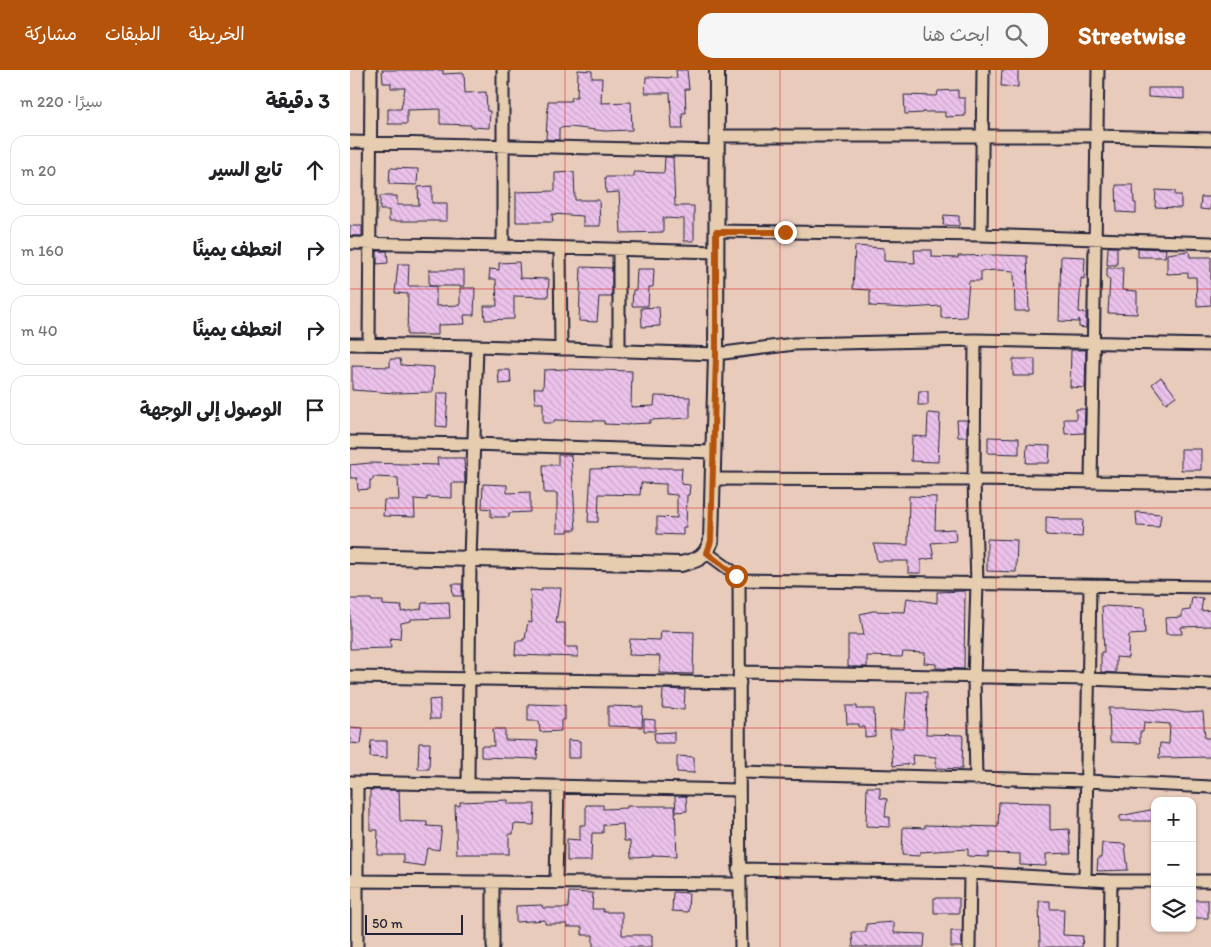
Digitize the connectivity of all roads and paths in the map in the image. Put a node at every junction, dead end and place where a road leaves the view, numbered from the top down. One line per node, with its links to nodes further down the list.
1 (371, 70): 11 (street)
2 (504, 70): 12 (street)
3 (717, 70): 6 (street)
4 (982, 70): 7 (street)
5 (1098, 70): 8 (street)
6 (717, 136): 7 (street); 13 (street)
7 (982, 136): 8 (street); 15 (street)
8 (1097, 136): 9 (street); 16 (street)
9 (1211, 139)
10 (350, 142): 11 (street)
11 (370, 142): 12 (street); 19 (street)
12 (504, 146): 13 (street); 20 (street)
13 (716, 151): 14 (street)
14 (716, 232): 15 (street); 23 (street)
15 (981, 234): 16 (street)
16 (1095, 238): 17 (street); 25 (street)
17 (1211, 242)
18 (350, 243): 19 (street)
19 (370, 243): 20 (street); 27 (street)
20 (503, 246): 21 (street)
21 (560, 248): 22 (street); 30 (street)
22 (619, 250): 23 (street); 31 (street)
23 (716, 252): 32 (street)
24 (975, 340): 25 (street); 32 (street); 37 (street)
25 (1093, 342): 28 (street); 38 (street)
26 (350, 344): 27 (street)
27 (369, 344): 29 (street)
28 (1211, 345)
29 (477, 346): 30 (street); 34 (street)
30 (561, 349): 31 (street)
31 (619, 351): 32 (street)
32 (716, 354): 35 (street)
33 (350, 442): 34 (street)
34 (474, 444): 35 (street); 42 (street)
35 (713, 452): 36 (street)
36 (713, 480): 37 (street); 40 (street)
37 (974, 480): 38 (street); 44 (street)
38 (1090, 482): 39 (street)
39 (1211, 484)
40 (707, 553): 42 (street); 43 (street)
41 (350, 556): 42 (street)
42 (470, 559): 50 (street)
43 (739, 580): 44 (street); 48 (street)
44 (977, 584): 45 (street); 49 (street)
45 (1090, 586): 46 (street); 51 (street)
46 (1211, 587)
47 (350, 677): 50 (street)
48 (740, 677): 49 (street); 50 (street); 53 (street)
49 (974, 677): 51 (street); 54 (street)
50 (469, 679): 57 (street)
51 (1088, 679): 52 (street); 55 (street)
52 (1211, 684)
53 (740, 772): 54 (street); 60 (street)
54 (976, 779): 55 (street)
55 (1087, 781): 59 (street); 63 (street)
56 (353, 783): 57 (street); 65 (street)
57 (468, 784): 58 (street)
58 (558, 786): 60 (street); 70 (street)
59 (1211, 787)
60 (739, 790): 61 (street)
61 (738, 869): 62 (street); 71 (street)
62 (970, 873): 63 (street); 75 (street)
63 (1085, 879): 64 (street)
64 (1111, 880): 66 (street); 76 (street)
65 (354, 881): 69 (street); 72 (street)
66 (1151, 881)
67 (1196, 881): 68 (street)
68 (1211, 881)
69 (493, 882): 70 (street); 73 (street)
70 (556, 883): 71 (street)
71 (739, 884): 74 (street)
72 (357, 947)
73 (493, 947)
74 (741, 947)
75 (969, 947)
76 (1110, 947)

